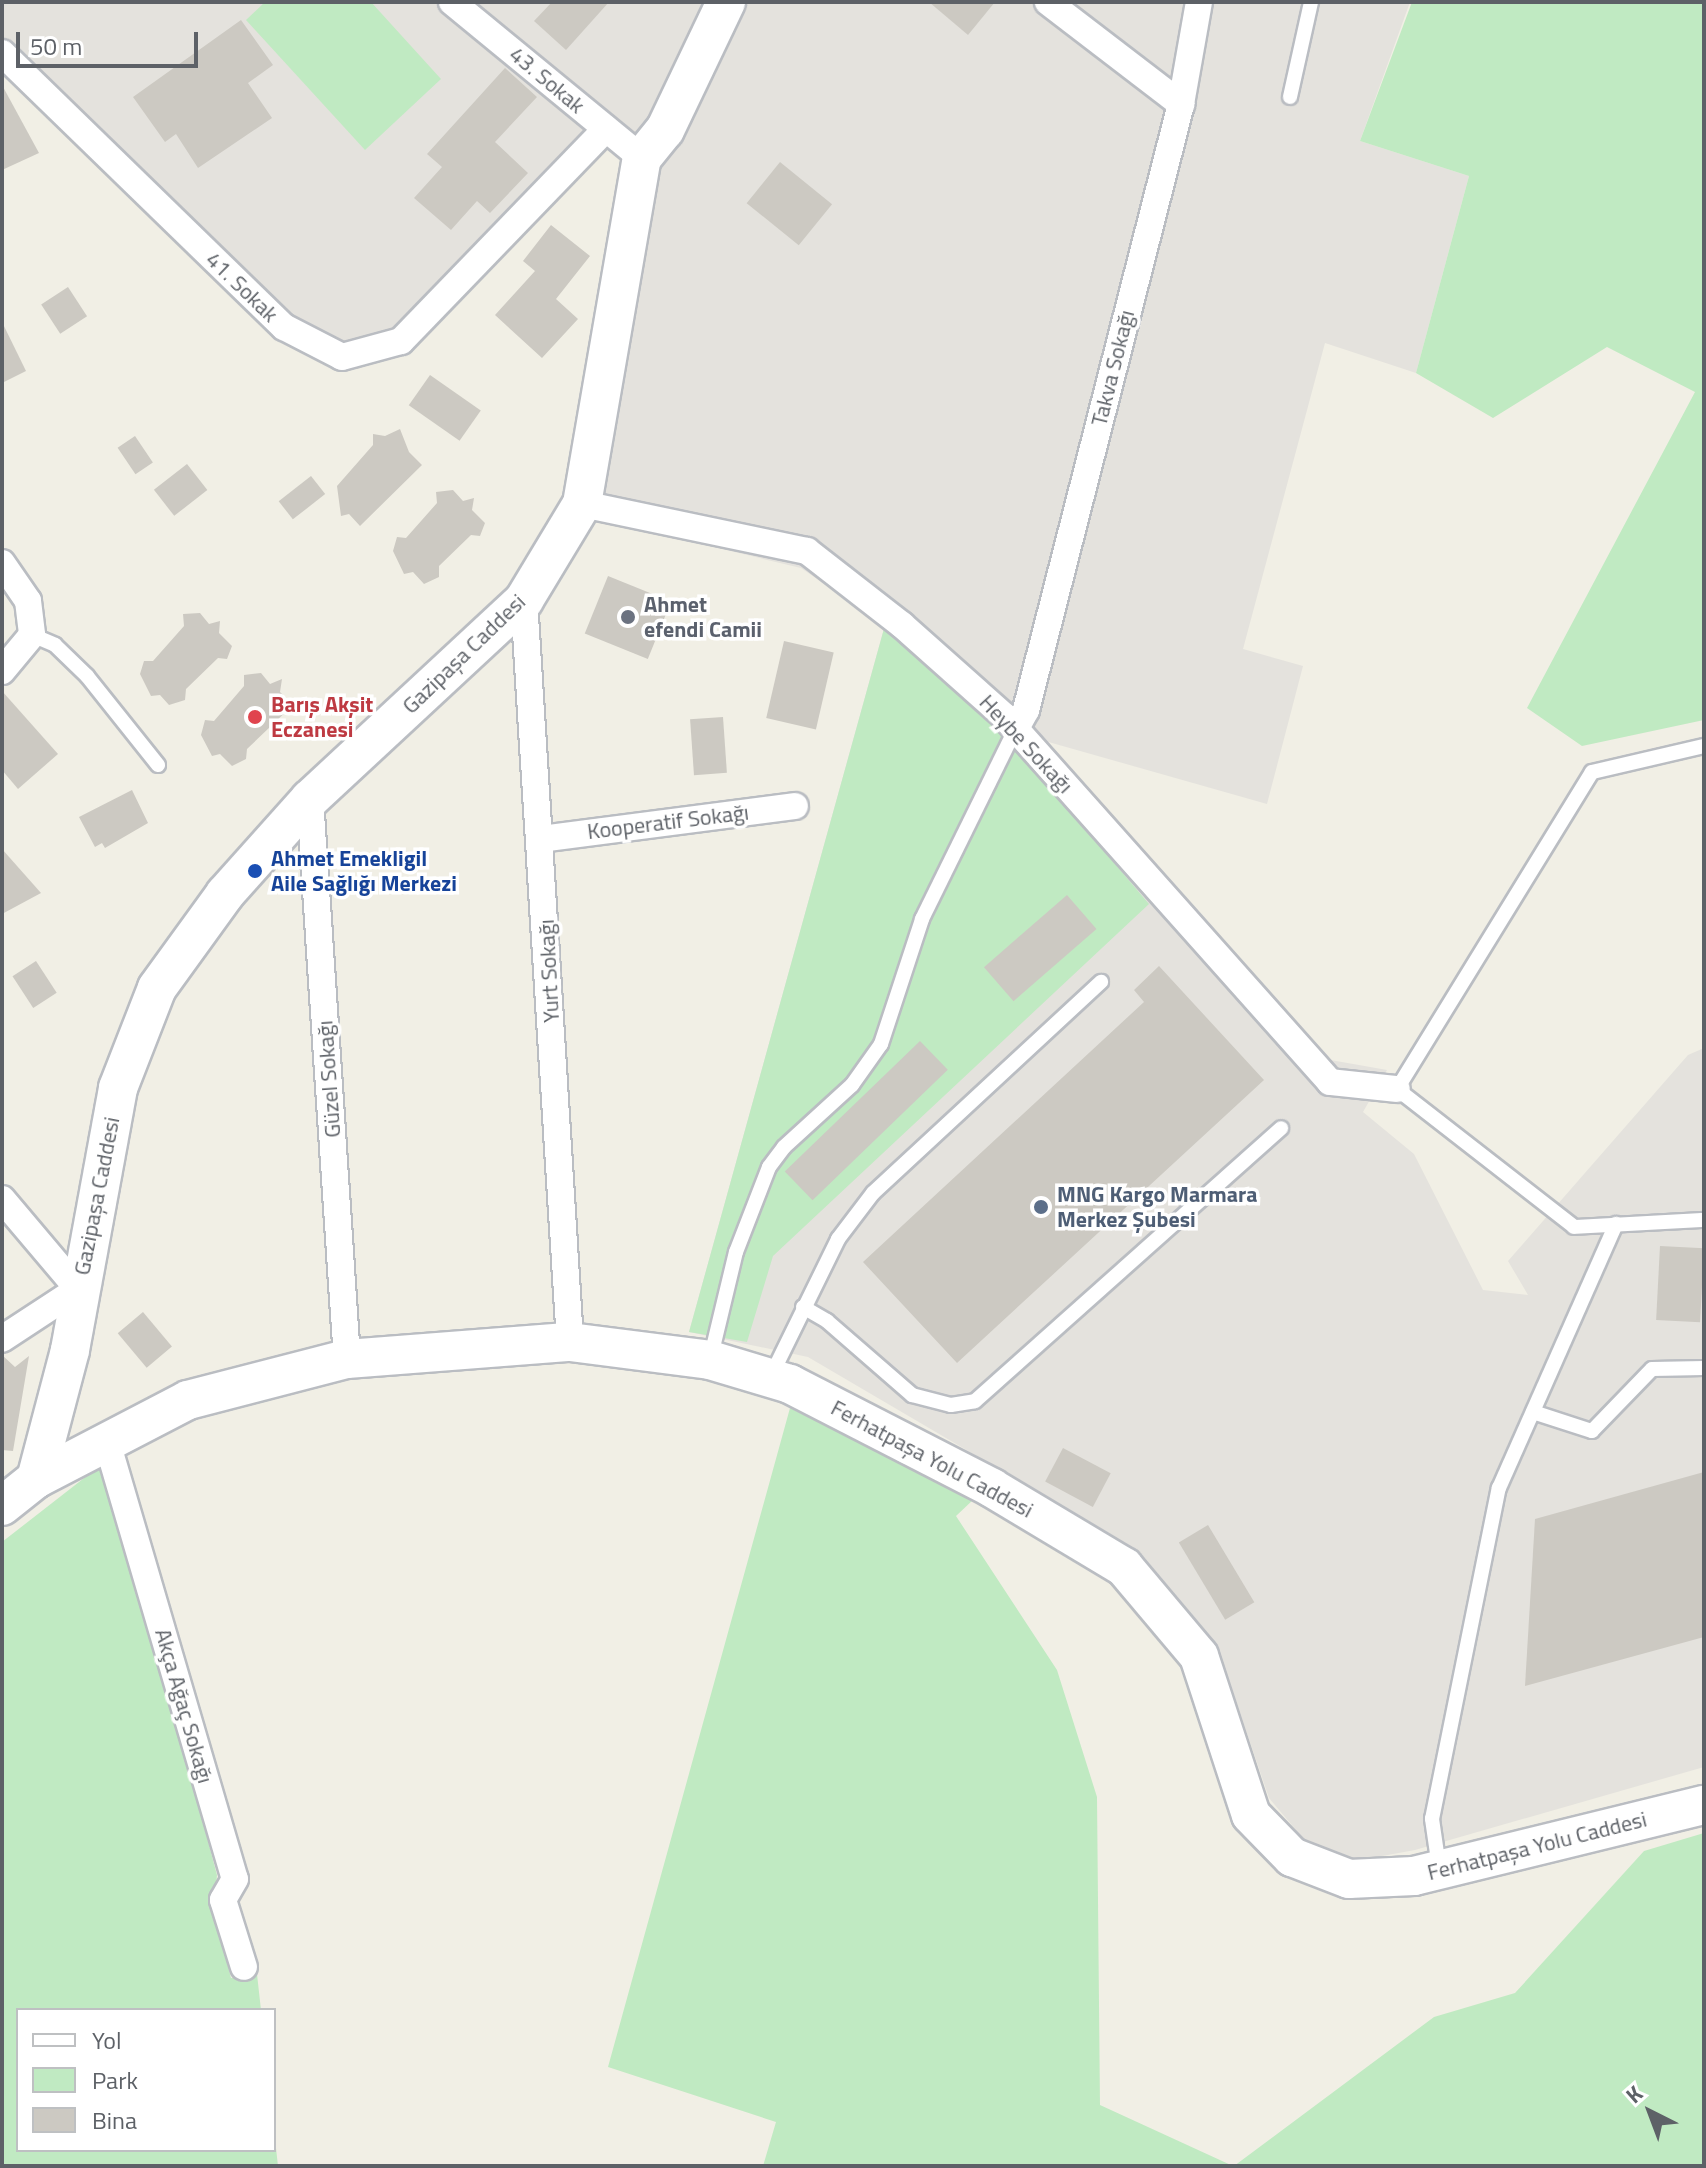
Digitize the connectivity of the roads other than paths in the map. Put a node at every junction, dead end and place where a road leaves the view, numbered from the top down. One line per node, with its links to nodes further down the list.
1 (452, 2): 9 (street, 43. Sokak)
2 (726, 2): 10 (main road, Gazipaşa Caddesi)
3 (1048, 2): 8 (street)
4 (1199, 2): 8 (street, Takva Sokağı)
5 (1311, 2): 7 (lane)
6 (2, 53): 9 (street, 41. Sokak)
7 (1290, 97)
8 (1181, 104): 16 (street, Takva Sokağı)
9 (606, 129): 10 (street, 43. Sokak)
10 (642, 158): 11 (main road, Gazipaşa Caddesi)
11 (582, 504): 13 (main road, Gazipaşa Caddesi); 16 (street, Heybe Sokağı)
12 (2, 563): 14 (street)
13 (524, 600): 19 (main road, Gazipaşa Caddesi); 21 (street, Yurt Sokağı)
14 (32, 635): 15 (street); 18 (lane)
15 (2, 671)
16 (1015, 730): 23 (street, Heybe Sokağı); 33 (lane)
17 (1704, 746): 23 (lane)
18 (158, 765)
19 (310, 799): 28 (main road, Gazipaşa Caddesi); 32 (street, Güzel Sokağı)
20 (795, 806): 21 (street, Kooperatif Sokağı)
21 (541, 839): 31 (street, Yurt Sokağı)
22 (1101, 982): 29 (lane)
23 (1397, 1089): 27 (lane)
24 (1281, 1128): 29 (lane)
25 (2, 1199): 28 (street)
26 (1704, 1220): 27 (lane)
27 (1616, 1224): 36 (lane)
28 (78, 1289): 30 (street); 38 (main road, Gazipaşa Caddesi)
29 (803, 1307): 35 (lane)
30 (2, 1339)
31 (570, 1342): 32 (main road, Ferhatpaşa Yolu Caddesi); 33 (main road, Ferhatpaşa Yolu Caddesi)
32 (347, 1359): 37 (main road, Ferhatpaşa Yolu Caddesi)
33 (710, 1360): 35 (main road, Ferhatpaşa Yolu Caddesi)
34 (1704, 1368): 36 (lane)
35 (769, 1378): 41 (main road, Ferhatpaşa Yolu Caddesi)
36 (1533, 1412): 41 (lane)
37 (107, 1442): 38 (main road, Ferhatpaşa Yolu Caddesi); 42 (street, Akça Ağaç Sokağı)
38 (36, 1479): 39 (main road, Ferhatpaşa Yolu Caddesi)
39 (2, 1506)
40 (1704, 1805): 41 (main road, Ferhatpaşa Yolu Caddesi)
41 (1440, 1872)
42 (244, 1967)

